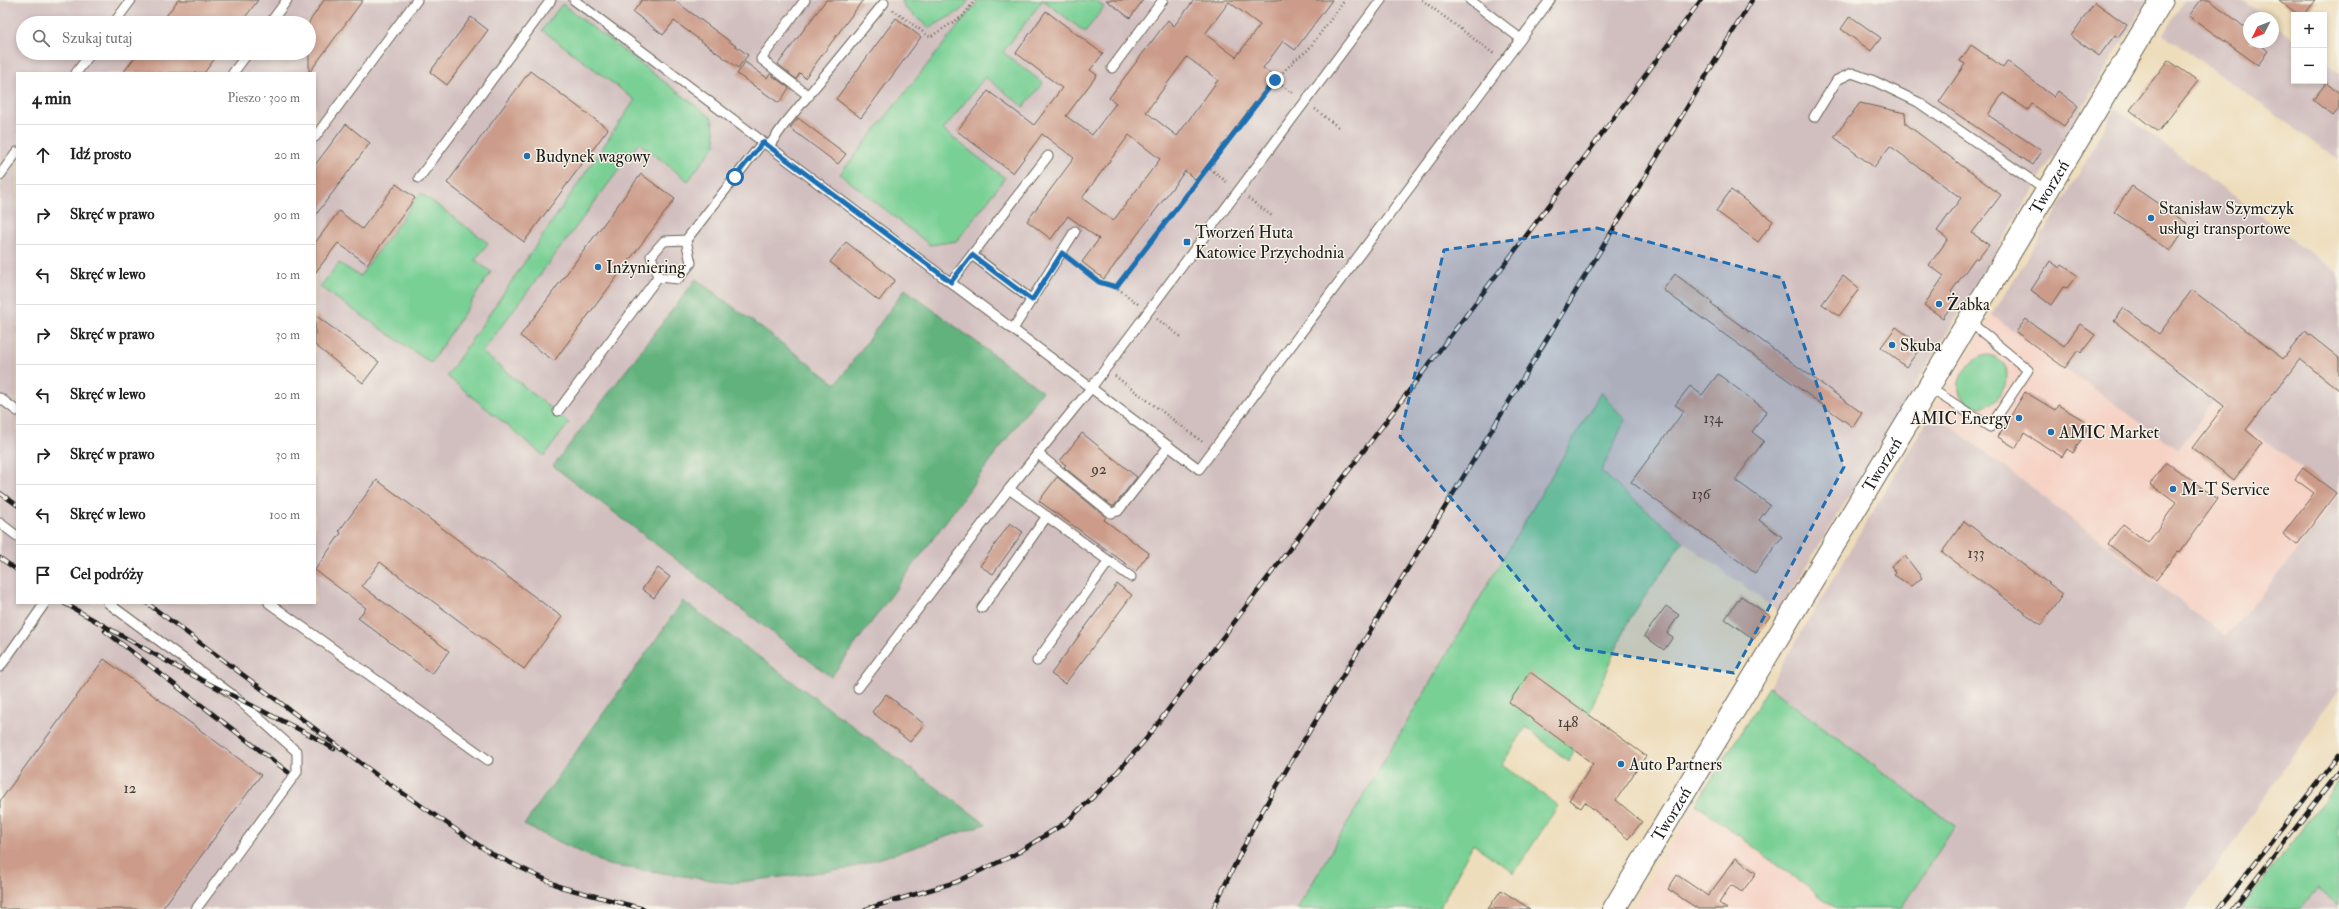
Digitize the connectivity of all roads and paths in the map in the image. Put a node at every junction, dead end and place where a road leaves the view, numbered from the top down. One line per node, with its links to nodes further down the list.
1 (131, 0): 16 (lane)
2 (288, 0): 17 (lane)
3 (417, 0): 27 (lane)
4 (551, 0): 32 (lane)
5 (574, 0): 28 (lane)
6 (805, 0): 25 (lane)
7 (975, 0): 15 (path)
8 (1163, 0): 22 (lane)
9 (1345, 0): 40 (path)
10 (1381, 0): 42 (lane)
11 (1422, 0): 21 (path)
12 (1470, 0): 18 (lane)
13 (1550, 0): 18 (lane)
14 (2162, 0): 33 (street, Tworzeń)
15 (884, 3): 25 (lane)
16 (119, 16)
17 (275, 16)
18 (1521, 39): 21 (lane)
19 (86, 60): 23 (lane)
20 (243, 60): 24 (lane)
21 (1504, 62): 53 (lane)
22 (1112, 68)
23 (77, 72)
24 (234, 72)
25 (809, 96): 28 (lane)
26 (1814, 117): 33 (lane)
27 (316, 136)
28 (766, 144): 35 (lane); 39 (lane)
29 (16, 153): 31 (lane)
30 (1048, 156): 37 (lane)
31 (0, 175)
32 (419, 178)
33 (2048, 192): 43 (street, Tworzeń)
34 (1075, 231): 36 (lane)
35 (686, 240): 38 (lane); 38 (lane)
36 (1062, 253): 40 (path); 41 (lane)
37 (972, 255): 39 (lane); 41 (lane)
38 (658, 277): 51 (lane)
39 (951, 282): 44 (lane)
40 (1116, 287): 42 (path)
41 (1032, 300): 44 (lane)
42 (1147, 312): 45 (path); 46 (lane)
43 (1970, 322): 48 (street, Tworzeń); 48 (lane)
44 (1012, 329): 47 (lane)
45 (1181, 337)
46 (1105, 369): 47 (lane); 53 (path)
47 (1091, 388): 52 (lane); 54 (lane)
48 (1930, 388): 70 (street, Tworzeń)
49 (0, 398): 50 (lane)
50 (16, 410)
51 (558, 412)
52 (1169, 446): 53 (lane); 54 (lane)
53 (1214, 450)
54 (1037, 453): 55 (lane)
55 (1009, 489): 56 (lane); 67 (lane)
56 (1047, 516): 59 (lane); 64 (lane)
57 (0, 523): 58 (lane)
58 (16, 535)
59 (1109, 561): 60 (lane); 65 (lane)
60 (1131, 577)
61 (45, 604): 66 (lane)
62 (109, 604): 69 (lane)
63 (270, 604): 68 (lane)
64 (982, 608)
65 (1037, 661)
66 (0, 668)
67 (858, 688)
68 (488, 760)
69 (196, 909)
70 (1614, 909)

